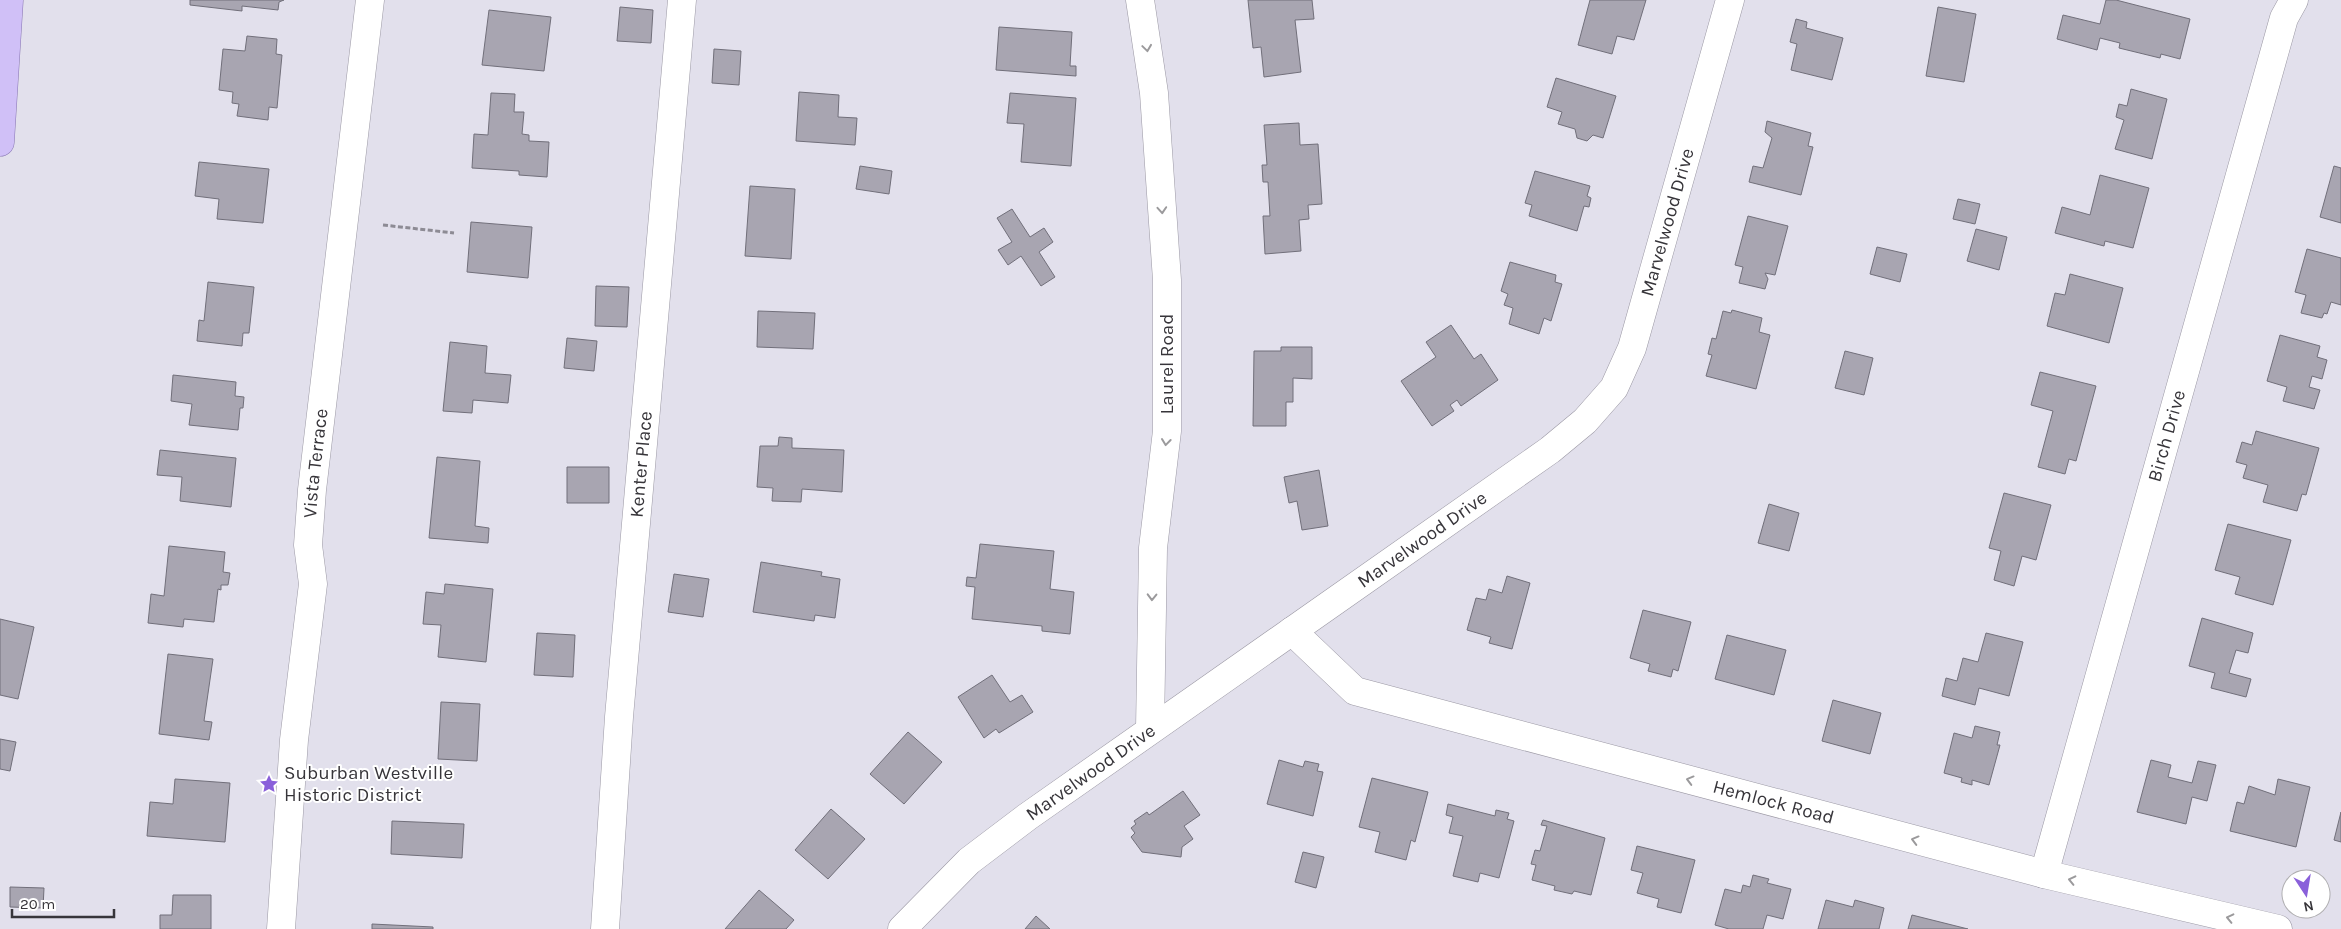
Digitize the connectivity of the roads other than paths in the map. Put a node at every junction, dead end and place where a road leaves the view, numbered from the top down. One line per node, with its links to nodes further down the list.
1 (9, 0): 7 (main road)
2 (370, 0): 11 (street, Vista Terrace)
3 (682, 0): 12 (street, Kenter Place)
4 (1140, 0): 9 (street, Laurel Road, one-way to 9)
5 (1730, 0): 8 (street, Marvelwood Drive)
6 (2294, 0): 10 (street, Birch Drive)
7 (0, 142)
8 (1292, 631): 9 (street, Marvelwood Drive); 10 (street, Hemlock Road, one-way to 8)
9 (1150, 729): 13 (street, Marvelwood Drive)
10 (2044, 874): 14 (street, Hemlock Road, one-way to 10)
11 (281, 929)
12 (605, 929)
13 (902, 929)
14 (2278, 929)

